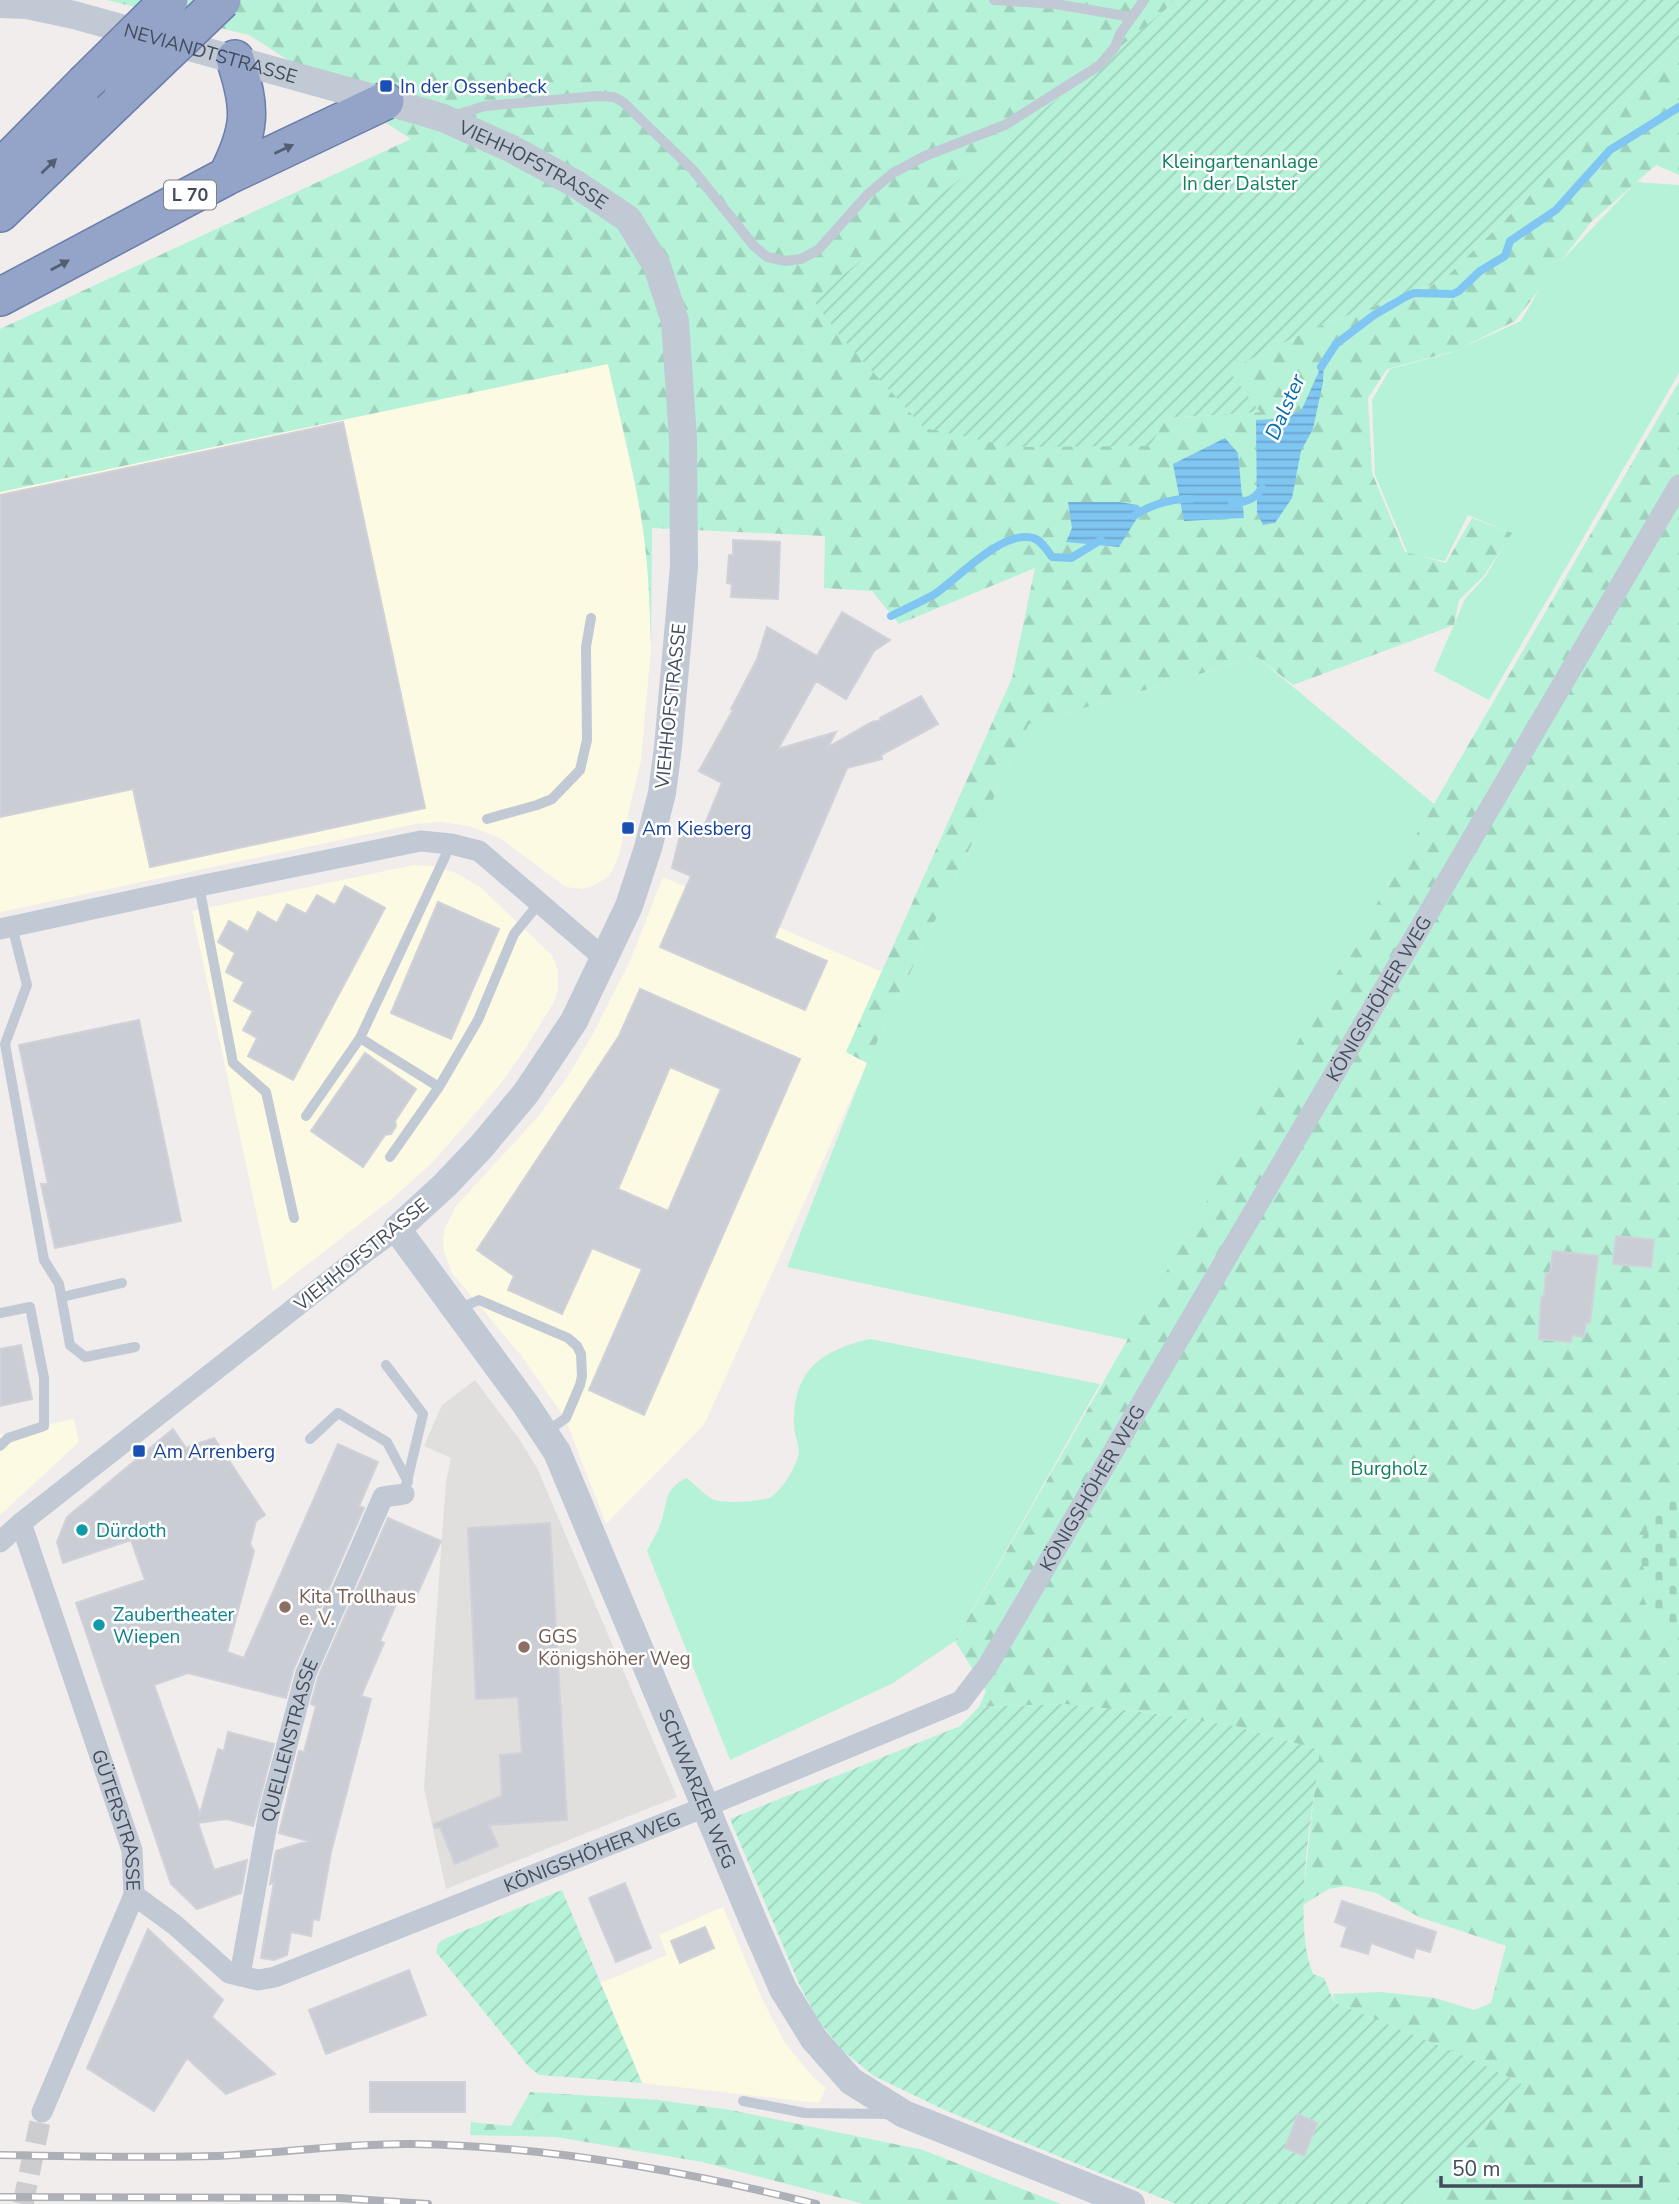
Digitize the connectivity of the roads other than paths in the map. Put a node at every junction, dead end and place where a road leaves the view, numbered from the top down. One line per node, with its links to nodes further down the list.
1 (169, 0): 10 (highway, bridge)
2 (222, 0): 12 (highway, one-way to 2, bridge)
3 (994, 0): 6 (lane)
4 (1144, 0): 6 (lane)
5 (0, 4): 7 (street, NEVIANDTSTRASSE)
6 (1131, 17): 9 (lane)
7 (235, 59): 8 (street, NEVIANDTSTRASSE); 11 (highway)
8 (385, 101): 9 (street, NEVIANDTSTRASSE); 11 (highway, L 70, one-way to 8)
9 (431, 115): 21 (street, VIEHHOFSTRASSE)
10 (6, 161)
11 (227, 176): 13 (highway, L 70, one-way to 11)
12 (0, 213)
13 (0, 297)
14 (1679, 485): 40 (street, KÖNIGSHÖHER WEG)
15 (591, 618): 16 (lane)
16 (487, 819)
17 (451, 844): 18 (street); 19 (street); 22 (lane)
18 (199, 886): 20 (street); 26 (lane)
19 (540, 902): 21 (street); 23 (lane)
20 (6, 928): 29 (lane)
21 (605, 959): 27 (street, VIEHHOFSTRASSE)
22 (360, 1038): 23 (lane); 24 (lane)
23 (439, 1087): 25 (lane)
24 (306, 1116)
25 (390, 1157)
26 (294, 1218)
27 (397, 1229): 30 (street, SCHWARZER WEG); 38 (street, VIEHHOFSTRASSE)
28 (122, 1283): 29 (lane)
29 (62, 1297): 32 (lane)
30 (456, 1310): 34 (street, SCHWARZER WEG); 34 (lane)
31 (0, 1313): 36 (lane)
32 (135, 1347)
33 (386, 1365): 37 (lane)
34 (545, 1432): 40 (street, SCHWARZER WEG)
35 (310, 1439): 37 (lane)
36 (0, 1446)
37 (406, 1488): 42 (street, QUELLENSTRASSE)
38 (21, 1523): 39 (street, VIEHHOFSTRASSE); 41 (street, GÜTERSTRASSE)
39 (0, 1542)
40 (705, 1806): 42 (street, KÖNIGSHÖHER WEG); 45 (street, SCHWARZER WEG)
41 (134, 1895): 42 (street, KÖNIGSHÖHER WEG); 44 (street, GÜTERSTRASSE)
42 (240, 1975)
43 (743, 2101): 45 (lane)
44 (42, 2112)
45 (904, 2114): 46 (street, SCHWARZER WEG)
46 (1131, 2204)

